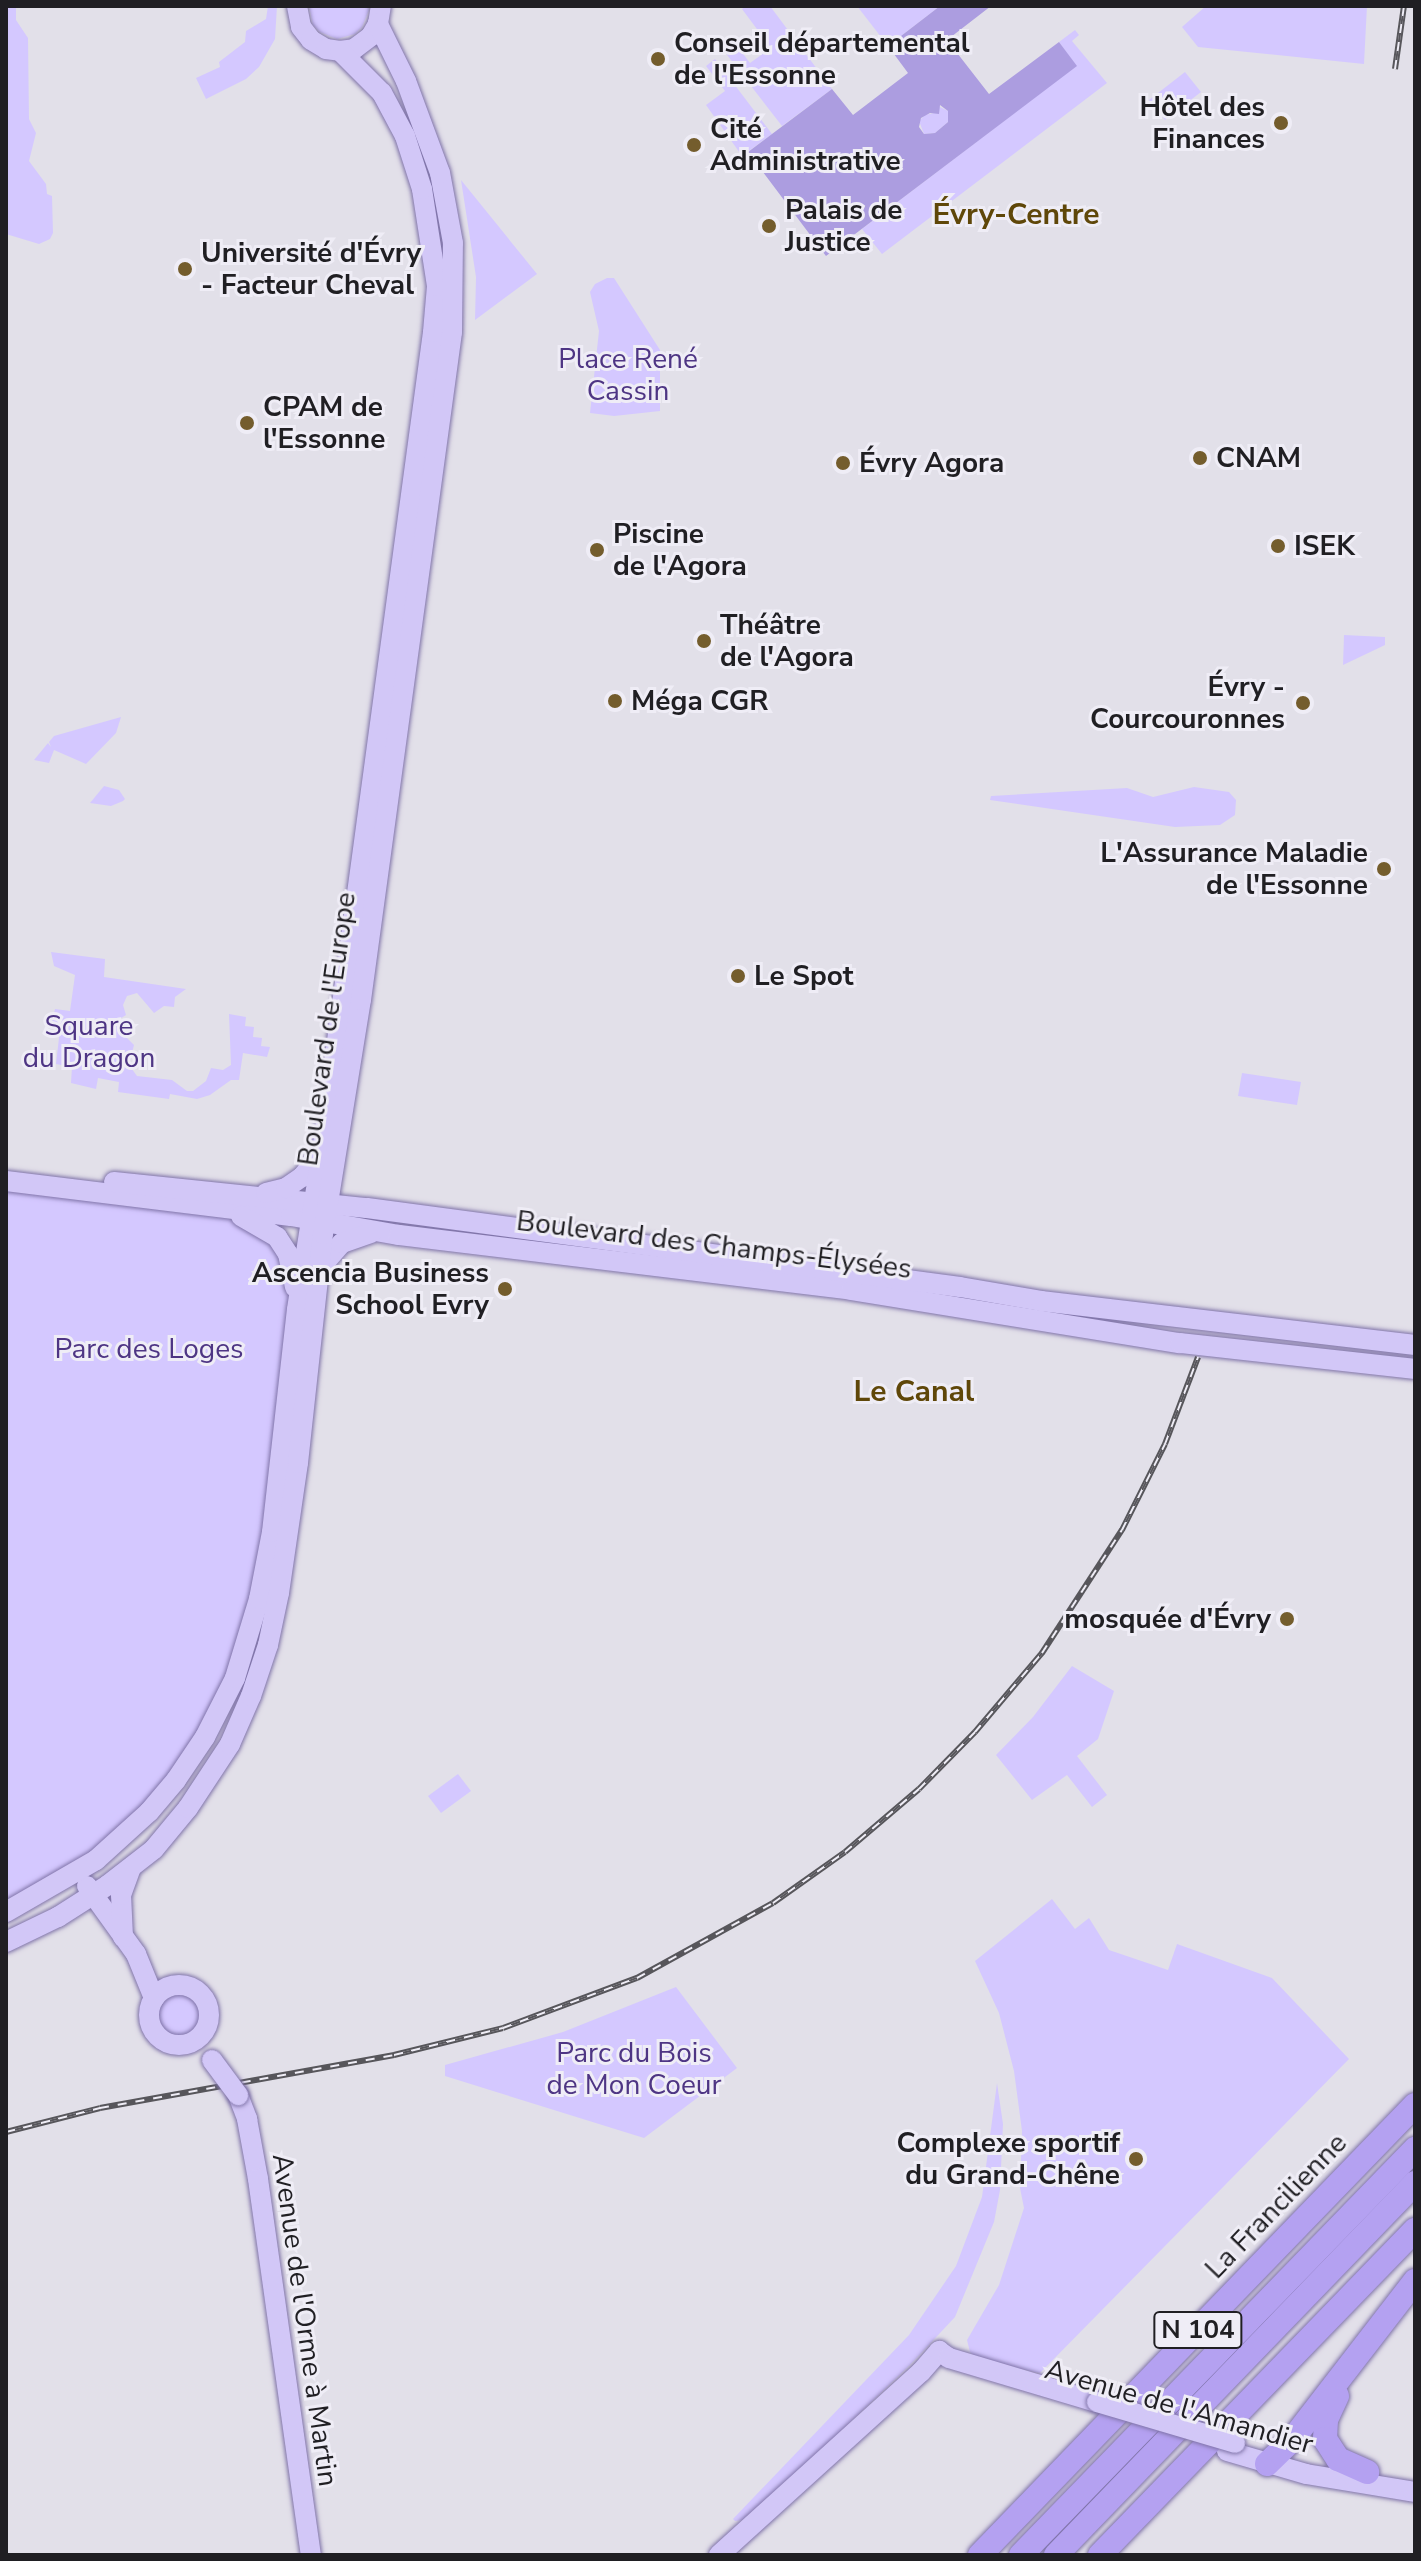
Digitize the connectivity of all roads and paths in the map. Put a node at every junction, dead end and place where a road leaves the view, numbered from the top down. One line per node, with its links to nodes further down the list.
1 (297, 6): 3 (main road, Boulevard de l'Europe)
2 (380, 15): 3 (main road); 4 (main road, Boulevard de l'Europe)
3 (340, 51): 4 (main road, Boulevard de l'Europe)
4 (329, 1157): 7 (main road); 8 (main road); 10 (main road, Boulevard de l'Europe)
5 (6, 1172): 7 (main road, Boulevard des Champs-Élysées)
6 (6, 1181): 9 (main road, Boulevard des Champs-Élysées)
7 (261, 1195): 10 (main road, Boulevard des Champs-Élysées)
8 (367, 1208): 10 (main road, Boulevard des Champs-Élysées); 14 (main road, Boulevard des Champs-Élysées)
9 (236, 1210): 10 (main road, Boulevard des Champs-Élysées); 13 (main road)
10 (320, 1212): 11 (main road, Boulevard des Champs-Élysées); 12 (main road, Boulevard de l'Europe); 13 (main road, Boulevard de l'Europe)
11 (379, 1232): 12 (main road); 15 (main road, Boulevard des Champs-Élysées)
12 (320, 1268): 16 (main road, Boulevard de l'Europe)
13 (297, 1309): 17 (main road, Boulevard de l'Europe)
14 (1415, 1345)
15 (1415, 1369)
16 (131, 1867): 18 (main road, Boulevard de l'Europe); 21 (main road)
17 (76, 1872): 18 (main road); 19 (main road, Boulevard de l'Europe)
18 (93, 1894): 20 (main road, Boulevard de l'Europe); 21 (main road)
19 (6, 1912)
20 (58, 1917): 21 (main road); 22 (main road, Boulevard de l'Europe)
21 (118, 1930): 23 (main road)
22 (6, 1942)
23 (136, 1954): 24 (main road); 25 (main road)
24 (178, 1985): 25 (main road); 26 (main road)
25 (154, 1998): 26 (main road)
26 (197, 2038): 37 (main road, Avenue de l'Orme à Martin, bridge)
27 (1415, 2105): 39 (highway, La Francilienne / N 104)
28 (1415, 2149): 40 (highway)
29 (1415, 2183): 41 (highway)
30 (1415, 2230): 42 (highway, N 104)
31 (1415, 2281): 32 (highway)
32 (1380, 2325): 33 (highway); 34 (highway)
33 (1272, 2460): 34 (main road, Avenue de l'Amandier); 36 (main road, Avenue de l'Amandier); 38 (main road, Avenue de l'Amandier, bridge)
34 (1367, 2472): 35 (main road, Avenue de l'Amandier)
35 (1415, 2480)
36 (1415, 2492)
37 (311, 2555)
38 (719, 2555)
39 (980, 2555)
40 (1021, 2555)
41 (1056, 2555)
42 (1100, 2555)

